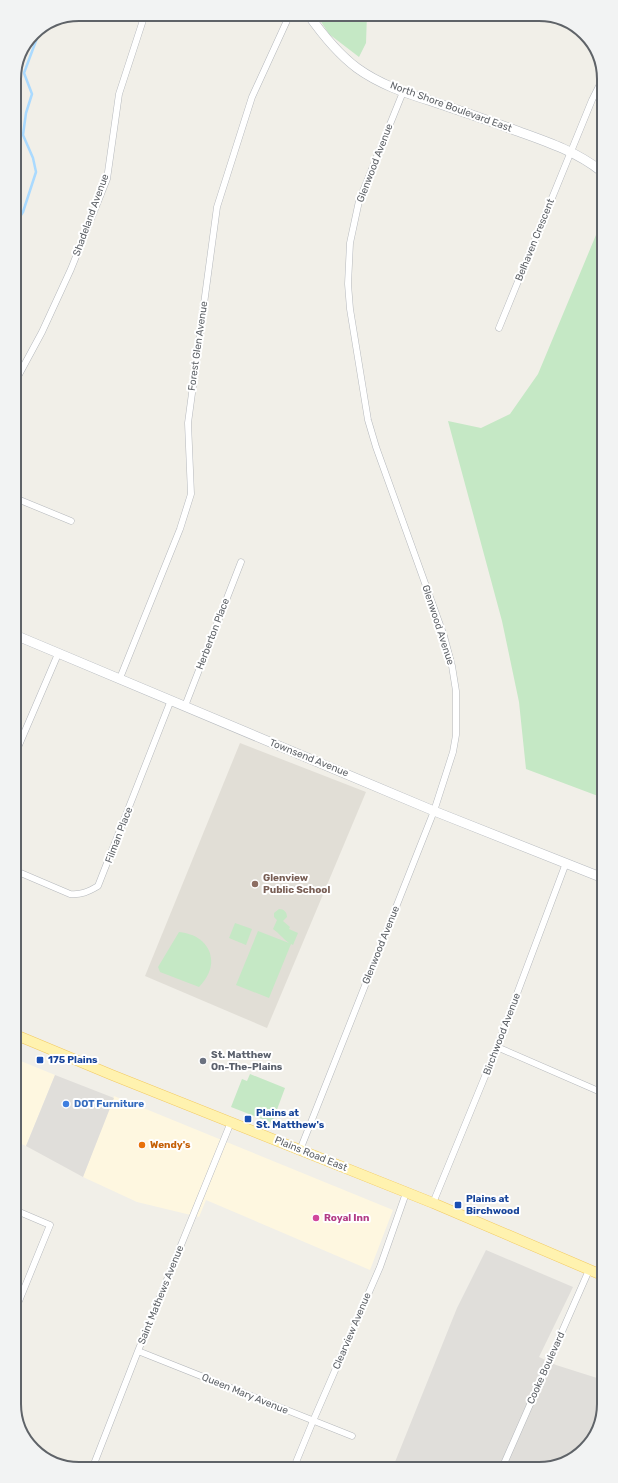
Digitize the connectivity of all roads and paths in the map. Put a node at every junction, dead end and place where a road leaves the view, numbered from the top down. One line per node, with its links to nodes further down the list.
1 (143, 21): 9 (street, Shadeland Avenue)
2 (287, 21): 15 (street, Forest Glen Avenue)
3 (313, 21): 5 (street, North Shore Boulevard East)
4 (597, 91): 6 (street)
5 (403, 92): 6 (street, North Shore Boulevard East); 19 (street, Glenwood Avenue)
6 (570, 153): 7 (street, North Shore Boulevard East); 8 (street, Belhaven Crescent)
7 (597, 168)
8 (499, 328)
9 (21, 371)
10 (21, 500): 11 (street)
11 (71, 521)
12 (241, 562): 17 (street, Herberton Place)
13 (21, 637): 14 (street, Townsend Avenue)
14 (58, 654): 15 (street, Townsend Avenue); 18 (street)
15 (120, 678): 16 (street, Townsend Avenue)
16 (171, 700): 17 (street, Townsend Avenue); 21 (street, Filman Place)
17 (185, 706): 19 (street, Townsend Avenue)
18 (21, 740)
19 (434, 811): 20 (street, Townsend Avenue); 27 (street, Glenwood Avenue)
20 (566, 863): 22 (street, Townsend Avenue); 24 (street, Birchwood Avenue)
21 (21, 873)
22 (597, 876)
23 (21, 1037): 26 (main road, Plains Road East)
24 (497, 1047): 25 (street); 29 (street, Birchwood Avenue)
25 (597, 1090)
26 (232, 1122): 27 (main road, Plains Road East); 34 (street, Saint Mathews Avenue)
27 (300, 1150): 28 (main road, Plains Road East)
28 (406, 1193): 29 (main road, Plains Road East); 35 (street, Clearview Avenue)
29 (433, 1203): 31 (main road, Plains Road East)
30 (21, 1213): 33 (street)
31 (589, 1270): 32 (main road, Plains Road East); 39 (street, Cooke Boulevard)
32 (597, 1273)
33 (21, 1296)
34 (138, 1351): 35 (street, Queen Mary Avenue); 37 (street, Saint Mathews Avenue)
35 (313, 1421): 36 (street, Queen Mary Avenue); 38 (street, Clearview Avenue)
36 (352, 1436)
37 (95, 1462)
38 (296, 1462)
39 (505, 1462)

